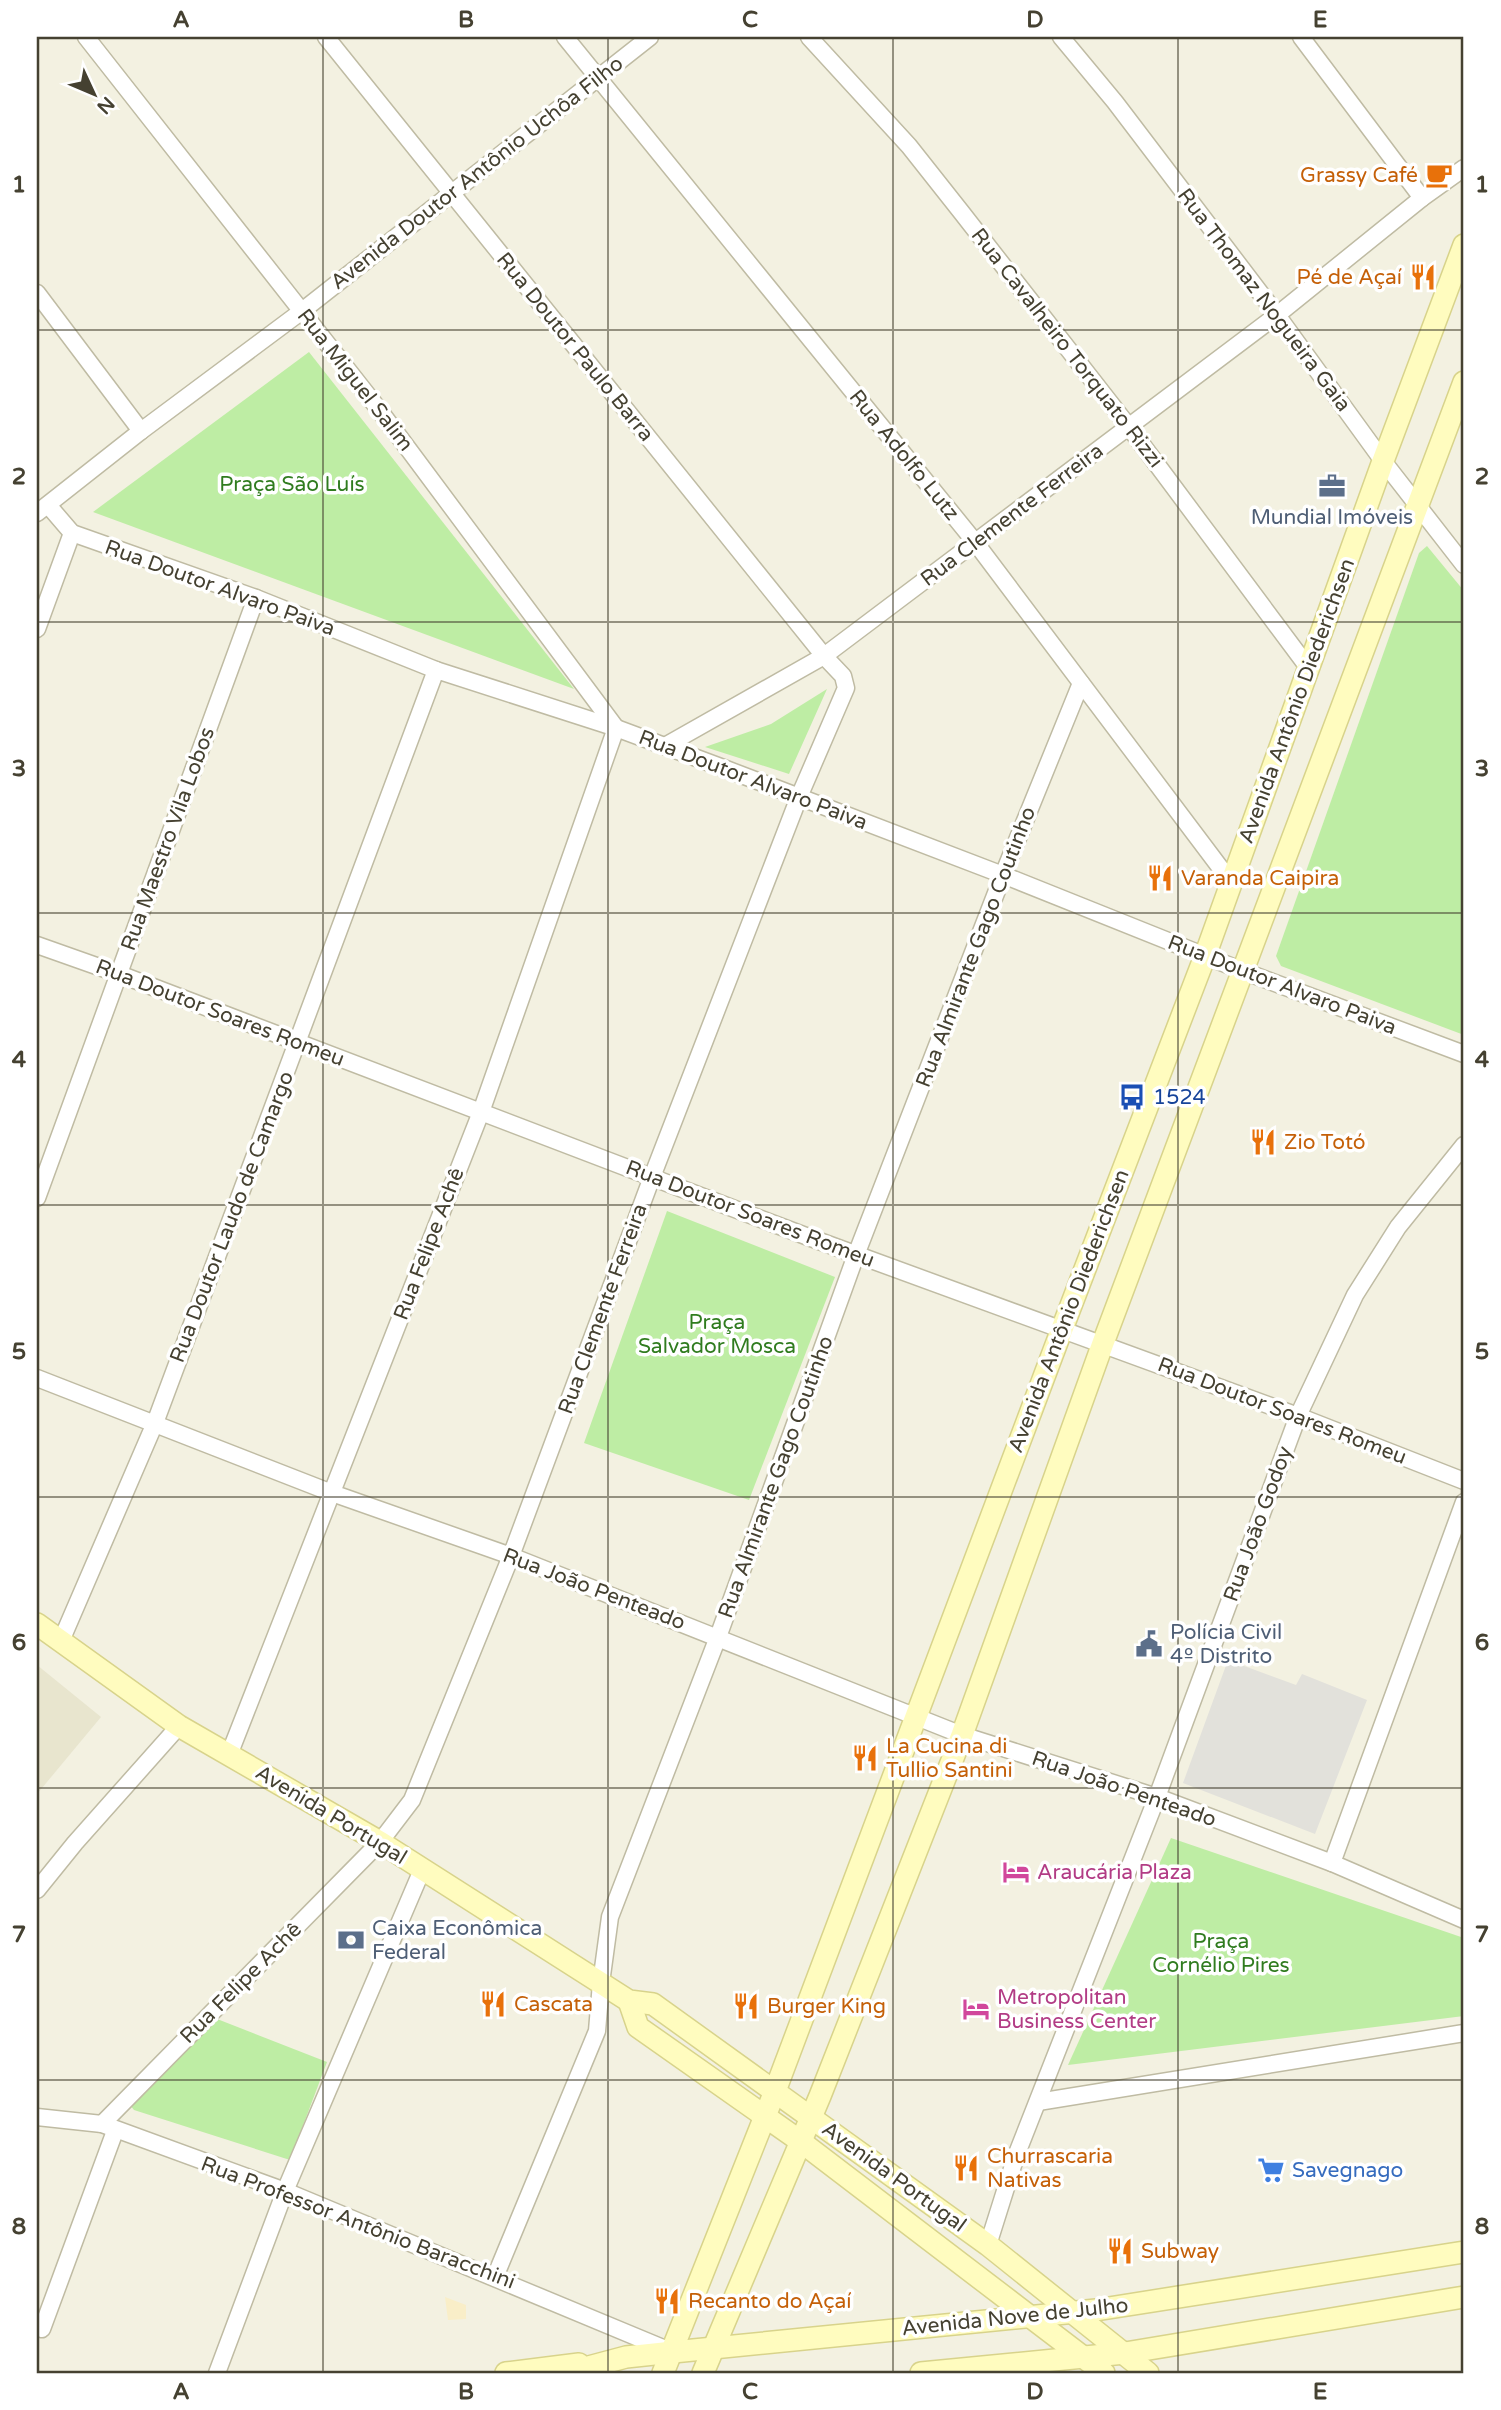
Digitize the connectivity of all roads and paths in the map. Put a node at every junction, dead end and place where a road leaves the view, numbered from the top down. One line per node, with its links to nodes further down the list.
1 (86, 37): 15 (street, Rua Miguel Salim)
2 (326, 37): 10 (street, Rua Doutor Paulo Barra)
3 (565, 37): 8 (street, Rua Adolfo Lutz)
4 (650, 37): 8 (street, Avenida Doutor Antônio Uchôa Filho)
5 (809, 37): 18 (street, Rua Cavalheiro Torquato Rizzi)
6 (1061, 37): 16 (street, Rua Thomaz Nogueira Gaia)
7 (1301, 37): 11 (street)
8 (598, 77): 10 (street, Avenida Doutor Antônio Uchôa Filho); 24 (street, Rua Adolfo Lutz)
9 (1464, 168): 11 (street, Rua Clemente Ferreira)
10 (451, 192): 15 (street, Avenida Doutor Antônio Uchôa Filho); 28 (street, Rua Doutor Paulo Barra)
11 (1422, 198): 16 (street, Rua Clemente Ferreira)
12 (1464, 245): 13 (main road, Avenida Antônio Diederichsen)
13 (1458, 277): 20 (main road, Avenida Antônio Diederichsen)
14 (37, 293): 19 (street)
15 (302, 311): 19 (street, Avenida Doutor Antônio Uchôa Filho); 32 (street, Rua Miguel Salim)
16 (1277, 315): 18 (street, Rua Clemente Ferreira); 20 (street, Rua Thomaz Nogueira Gaia)
17 (1464, 382): 21 (main road, Avenida Antônio Diederichsen)
18 (1129, 427): 24 (street, Rua Clemente Ferreira); 30 (street, Rua Cavalheiro Torquato Rizzi)
19 (141, 431): 22 (street, Avenida Doutor Antônio Uchôa Filho)
20 (1383, 461): 21 (street, Rua Thomaz Nogueira Gaia); 30 (main road, Avenida Antônio Diederichsen)
21 (1418, 504): 25 (street, Rua Thomaz Nogueira Gaia); 39 (main road, Avenida Antônio Diederichsen)
22 (42, 509): 23 (street, Rua Doutor Alvaro Paiva)
23 (72, 533): 26 (street, Rua Doutor Alvaro Paiva); 27 (street)
24 (975, 542): 28 (street, Rua Clemente Ferreira); 31 (street, Rua Adolfo Lutz)
25 (1464, 565)
26 (256, 598): 29 (street, Rua Doutor Alvaro Paiva); 40 (street, Rua Maestro Vila Lobos)
27 (37, 629)
28 (824, 656): 33 (street, Rua Clemente Ferreira); 34 (street, Rua Clemente Ferreira)
29 (436, 670): 32 (street, Rua Doutor Alvaro Paiva); 41 (street, Rua Doutor Laudo de Camargo)
30 (1310, 670): 36 (main road, Avenida Antônio Diederichsen)
31 (1081, 683): 35 (street, Rua Almirante Gago Coutinho); 36 (street, Rua Adolfo Lutz)
32 (616, 728): 33 (street, Rua Doutor Alvaro Paiva); 43 (street, Rua Felipe Achê)
33 (665, 746): 34 (street, Rua Doutor Alvaro Paiva)
34 (799, 797): 35 (street, Rua Doutor Alvaro Paiva); 45 (street, Rua Clemente Ferreira)
35 (1003, 875): 38 (street, Rua Doutor Alvaro Paiva); 47 (street, Rua Almirante Gago Coutinho)
36 (1231, 882): 38 (main road, Avenida Antônio Diederichsen)
37 (37, 945): 40 (street, Rua Doutor Soares Romeu)
38 (1205, 956): 39 (street, Rua Doutor Alvaro Paiva); 48 (main road, Avenida Antônio Diederichsen)
39 (1243, 971): 42 (street, Rua Doutor Alvaro Paiva); 49 (main road, Avenida Antônio Diederichsen)
40 (119, 974): 41 (street, Rua Doutor Soares Romeu); 46 (street, Rua Maestro Vila Lobos)
41 (298, 1042): 43 (street, Rua Doutor Soares Romeu); 52 (street, Rua Doutor Laudo de Camargo)
42 (1464, 1054)
43 (481, 1112): 45 (street, Rua Doutor Soares Romeu); 54 (street, Rua Felipe Achê)
44 (1464, 1145): 51 (street, Rua João Godoy)
45 (652, 1177): 47 (street, Rua Doutor Soares Romeu); 56 (street, Rua Clemente Ferreira)
46 (37, 1198)
47 (856, 1255): 48 (street, Rua Doutor Soares Romeu); 58 (street, Rua Almirante Gago Coutinho)
48 (1062, 1329): 49 (street, Rua Doutor Soares Romeu); 60 (main road, Avenida Antônio Diederichsen)
49 (1102, 1343): 51 (street, Rua Doutor Soares Romeu); 62 (main road, Avenida Antônio Diederichsen)
50 (37, 1378): 52 (street, Rua João Penteado)
51 (1298, 1416): 53 (street, Rua Doutor Soares Romeu); 64 (street, Rua João Godoy)
52 (155, 1423): 54 (street, Rua João Penteado); 59 (street, Rua Doutor Laudo de Camargo)
53 (1464, 1481)
54 (332, 1493): 56 (street, Rua João Penteado); 63 (street, Rua Felipe Achê)
55 (1464, 1502): 66 (street)
56 (511, 1556): 58 (street, Rua João Penteado); 65 (street, Rua Clemente Ferreira)
57 (37, 1624): 59 (main road, Avenida Portugal)
58 (718, 1637): 60 (street, Rua João Penteado); 70 (street, Rua Almirante Gago Coutinho)
59 (61, 1641): 61 (main road, Avenida Portugal)
60 (916, 1717): 62 (street, Rua João Penteado); 73 (main road, Avenida Antônio Diederichsen)
61 (179, 1726): 63 (main road, Avenida Portugal); 68 (street)
62 (962, 1735): 64 (street, Rua João Penteado); 77 (main road, Avenida Antônio Diederichsen)
63 (229, 1755): 65 (main road, Avenida Portugal)
64 (1157, 1797): 66 (street, Rua João Penteado); 74 (street, Rua João Godoy)
65 (380, 1842): 67 (main road, Avenida Portugal); 78 (street, Rua Felipe Achê)
66 (1332, 1863): 69 (street, Rua João Penteado)
67 (422, 1870): 70 (main road, Avenida Portugal); 80 (street)
68 (37, 1890)
69 (1464, 1920)
70 (601, 1983): 71 (main road, Avenida Portugal); 83 (street, Rua Almirante Gago Coutinho)
71 (629, 2001): 73 (main road, Avenida Portugal); 75 (main road, Avenida Portugal)
72 (1464, 2033): 74 (street)
73 (775, 2091): 75 (main road, Avenida Antônio Diederichsen); 77 (main road, Avenida Portugal)
74 (1038, 2102): 81 (street, Rua João Godoy)
75 (765, 2116): 79 (main road, Avenida Portugal); 89 (main road, Avenida Antônio Diederichsen)
76 (37, 2117): 78 (street, Rua Professor Antônio Baracchini)
77 (811, 2117): 79 (main road, Avenida Antônio Diederichsen); 81 (main road, Avenida Portugal)
78 (108, 2128): 80 (street, Rua Professor Antônio Baracchini); 87 (street, Rua Felipe Achê)
79 (800, 2141): 86 (main road, Avenida Portugal); 88 (main road, Avenida Antônio Diederichsen)
80 (285, 2191): 83 (street, Rua Professor Antônio Baracchini); 94 (street)
81 (988, 2245): 85 (main road, Avenida Portugal)
82 (1464, 2252): 85 (main road, Avenida Nove de Julho)
83 (495, 2277): 89 (street, Rua Professor Antônio Baracchini)
84 (1464, 2297): 90 (main road)
85 (1074, 2312): 86 (main road, Avenida Nove de Julho); 90 (main road, Avenida Portugal)
86 (1032, 2316): 88 (main road, Avenida Nove de Julho); 91 (main road, Avenida Portugal)
87 (42, 2329)
88 (713, 2348): 89 (main road, Avenida Nove de Julho); 98 (main road, Avenida Antônio Diederichsen)
89 (673, 2352): 92 (main road, Avenida Nove de Julho); 97 (main road, Avenida Antônio Diederichsen)
90 (1125, 2353): 91 (main road); 101 (main road, Avenida Portugal)
91 (1084, 2356): 93 (main road); 100 (main road, Avenida Portugal)
92 (626, 2357): 95 (main road); 96 (main road, Avenida Nove de Julho)
93 (972, 2371): 99 (main road)
94 (217, 2373)
95 (506, 2373)
96 (566, 2373)
97 (663, 2373)
98 (703, 2373)
99 (921, 2373)
100 (1104, 2373)
101 (1148, 2373)

